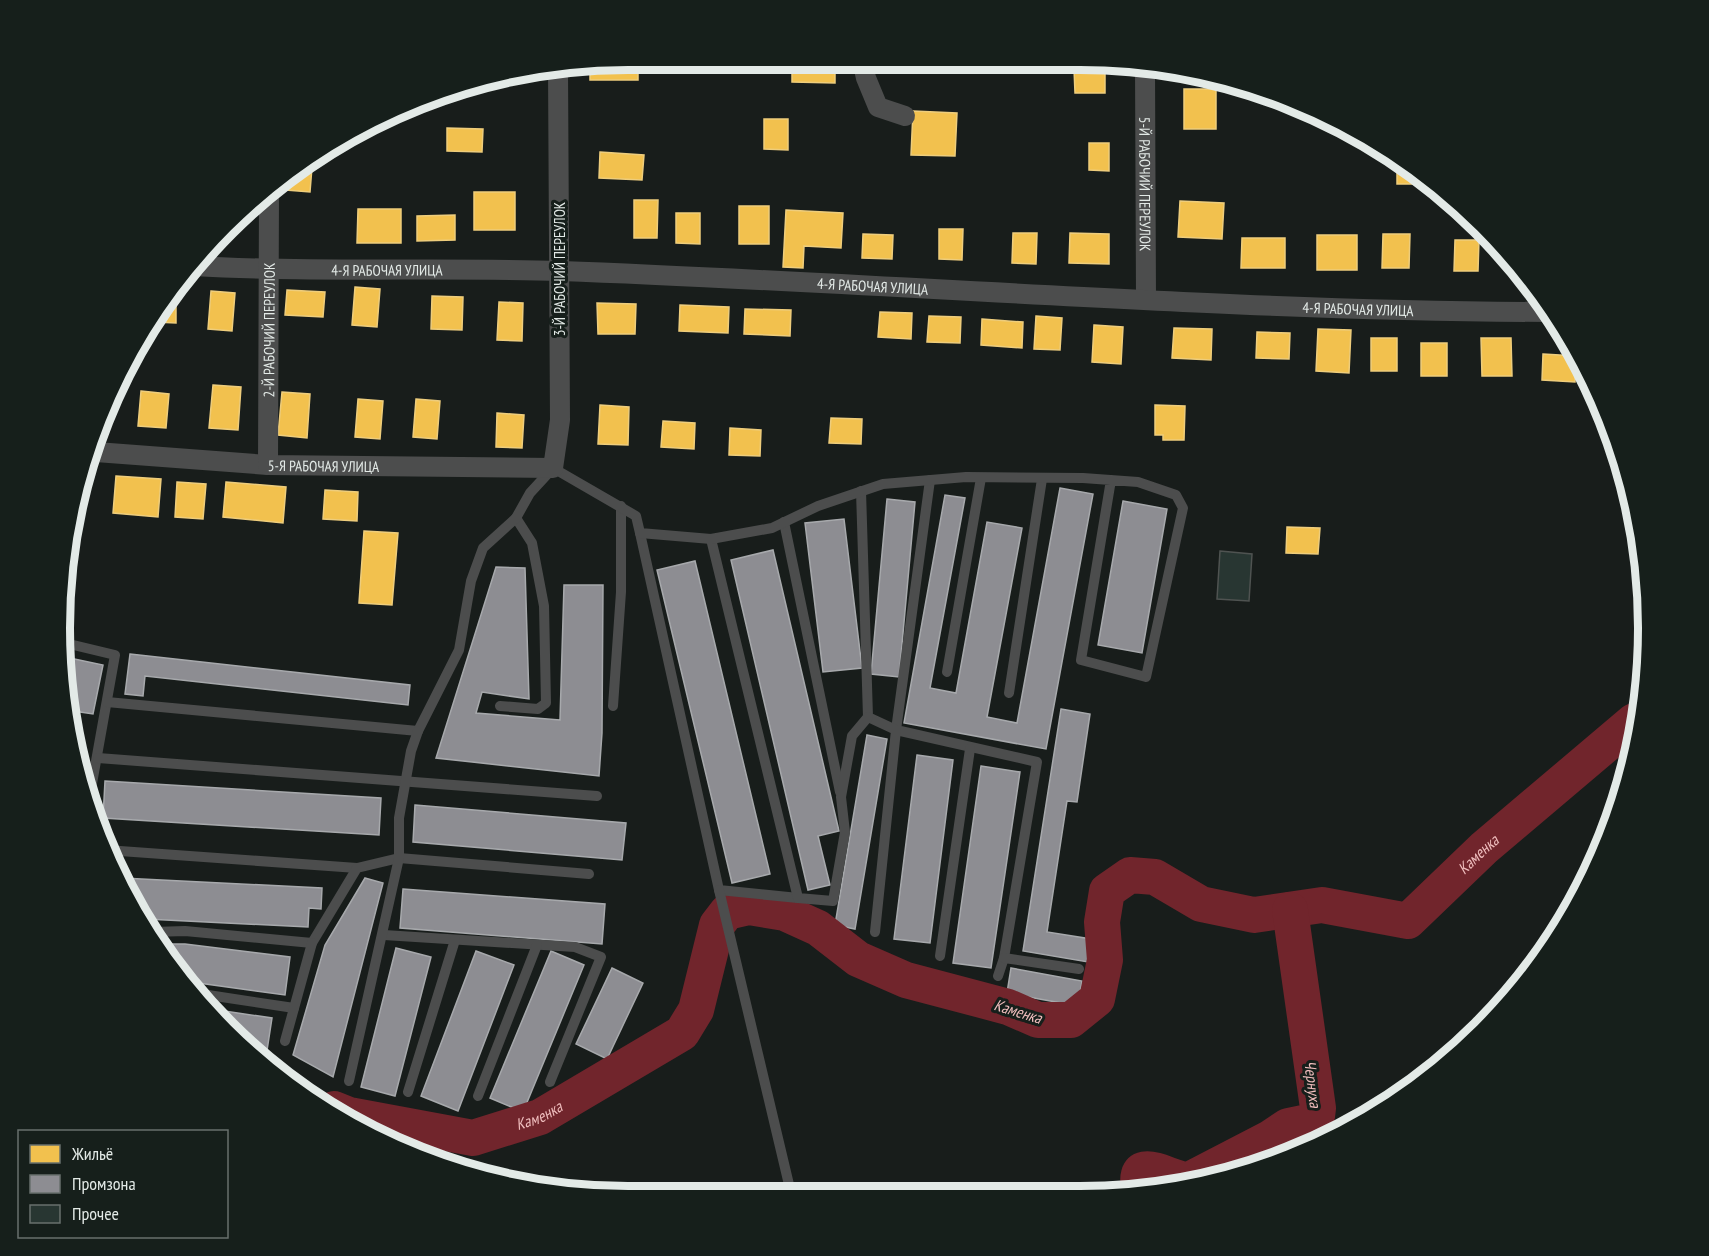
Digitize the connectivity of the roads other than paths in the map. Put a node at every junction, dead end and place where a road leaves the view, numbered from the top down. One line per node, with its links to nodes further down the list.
1 (864, 70): 4 (street)
2 (1145, 74): 9 (street, 5-Й РАБОЧИЙ ПЕРЕУЛОК)
3 (558, 75): 8 (street, 3-Й РАБОЧИЙ ПЕРЕУЛОК)
4 (905, 116)
5 (269, 202): 7 (street, 2-Й РАБОЧИЙ ПЕРЕУЛОК)
6 (204, 267): 7 (street, 4-Я РАБОЧАЯ УЛИЦА)
7 (268, 270): 8 (street, 4-Я РАБОЧАЯ УЛИЦА); 12 (street, 2-Й РАБОЧИЙ ПЕРЕУЛОК)
8 (558, 271): 9 (street, 4-Я РАБОЧАЯ УЛИЦА); 13 (street, 3-Й РАБОЧИЙ ПЕРЕУЛОК)
9 (1146, 299): 10 (street, 4-Я РАБОЧАЯ УЛИЦА)
10 (1540, 312)
11 (99, 452): 12 (street, 5-Я РАБОЧАЯ УЛИЦА)
12 (268, 465): 13 (street, 5-Я РАБОЧАЯ УЛИЦА)
13 (553, 468): 19 (lane); 20 (lane)
14 (981, 478): 15 (lane); 16 (lane); 25 (lane)
15 (1042, 479): 17 (lane); 26 (lane)
16 (930, 480): 18 (lane); 32 (lane)
17 (1111, 480): 17 (lane)
18 (861, 491): 21 (lane); 30 (lane)
19 (621, 506): 22 (lane); 29 (lane)
20 (516, 518): 28 (lane); 31 (lane)
21 (784, 522): 23 (lane); 38 (lane)
22 (640, 533): 23 (lane); 43 (lane)
23 (711, 539): 44 (lane)
24 (71, 644): 27 (lane)
25 (947, 672)
26 (1009, 693)
27 (107, 702): 31 (lane); 34 (lane)
28 (500, 706)
29 (613, 706)
30 (868, 717): 32 (lane); 38 (lane)
31 (418, 730): 36 (lane)
32 (896, 730): 33 (lane); 46 (lane)
33 (970, 749): 51 (lane); 52 (lane)
34 (98, 758): 35 (lane); 36 (lane)
35 (92, 783)
36 (406, 783): 37 (lane); 40 (lane)
37 (597, 796)
38 (841, 798): 44 (lane)
39 (117, 851): 41 (lane)
40 (399, 858): 41 (lane); 42 (lane); 47 (lane)
41 (357, 868): 49 (lane)
42 (589, 874)
43 (719, 890): 44 (lane); 62 (lane)
44 (798, 898)
45 (160, 932): 49 (lane)
46 (875, 932)
47 (384, 935): 48 (lane); 58 (lane)
48 (455, 940): 50 (lane); 60 (lane)
49 (312, 943): 56 (lane)
50 (537, 945): 59 (lane); 61 (lane)
51 (940, 956)
52 (1004, 958): 53 (lane); 54 (lane)
53 (1079, 969)
54 (998, 976)
55 (208, 995): 56 (lane)
56 (294, 1008): 57 (lane)
57 (285, 1041)
58 (349, 1081)
59 (550, 1082)
60 (408, 1092)
61 (478, 1096)
62 (789, 1186)

